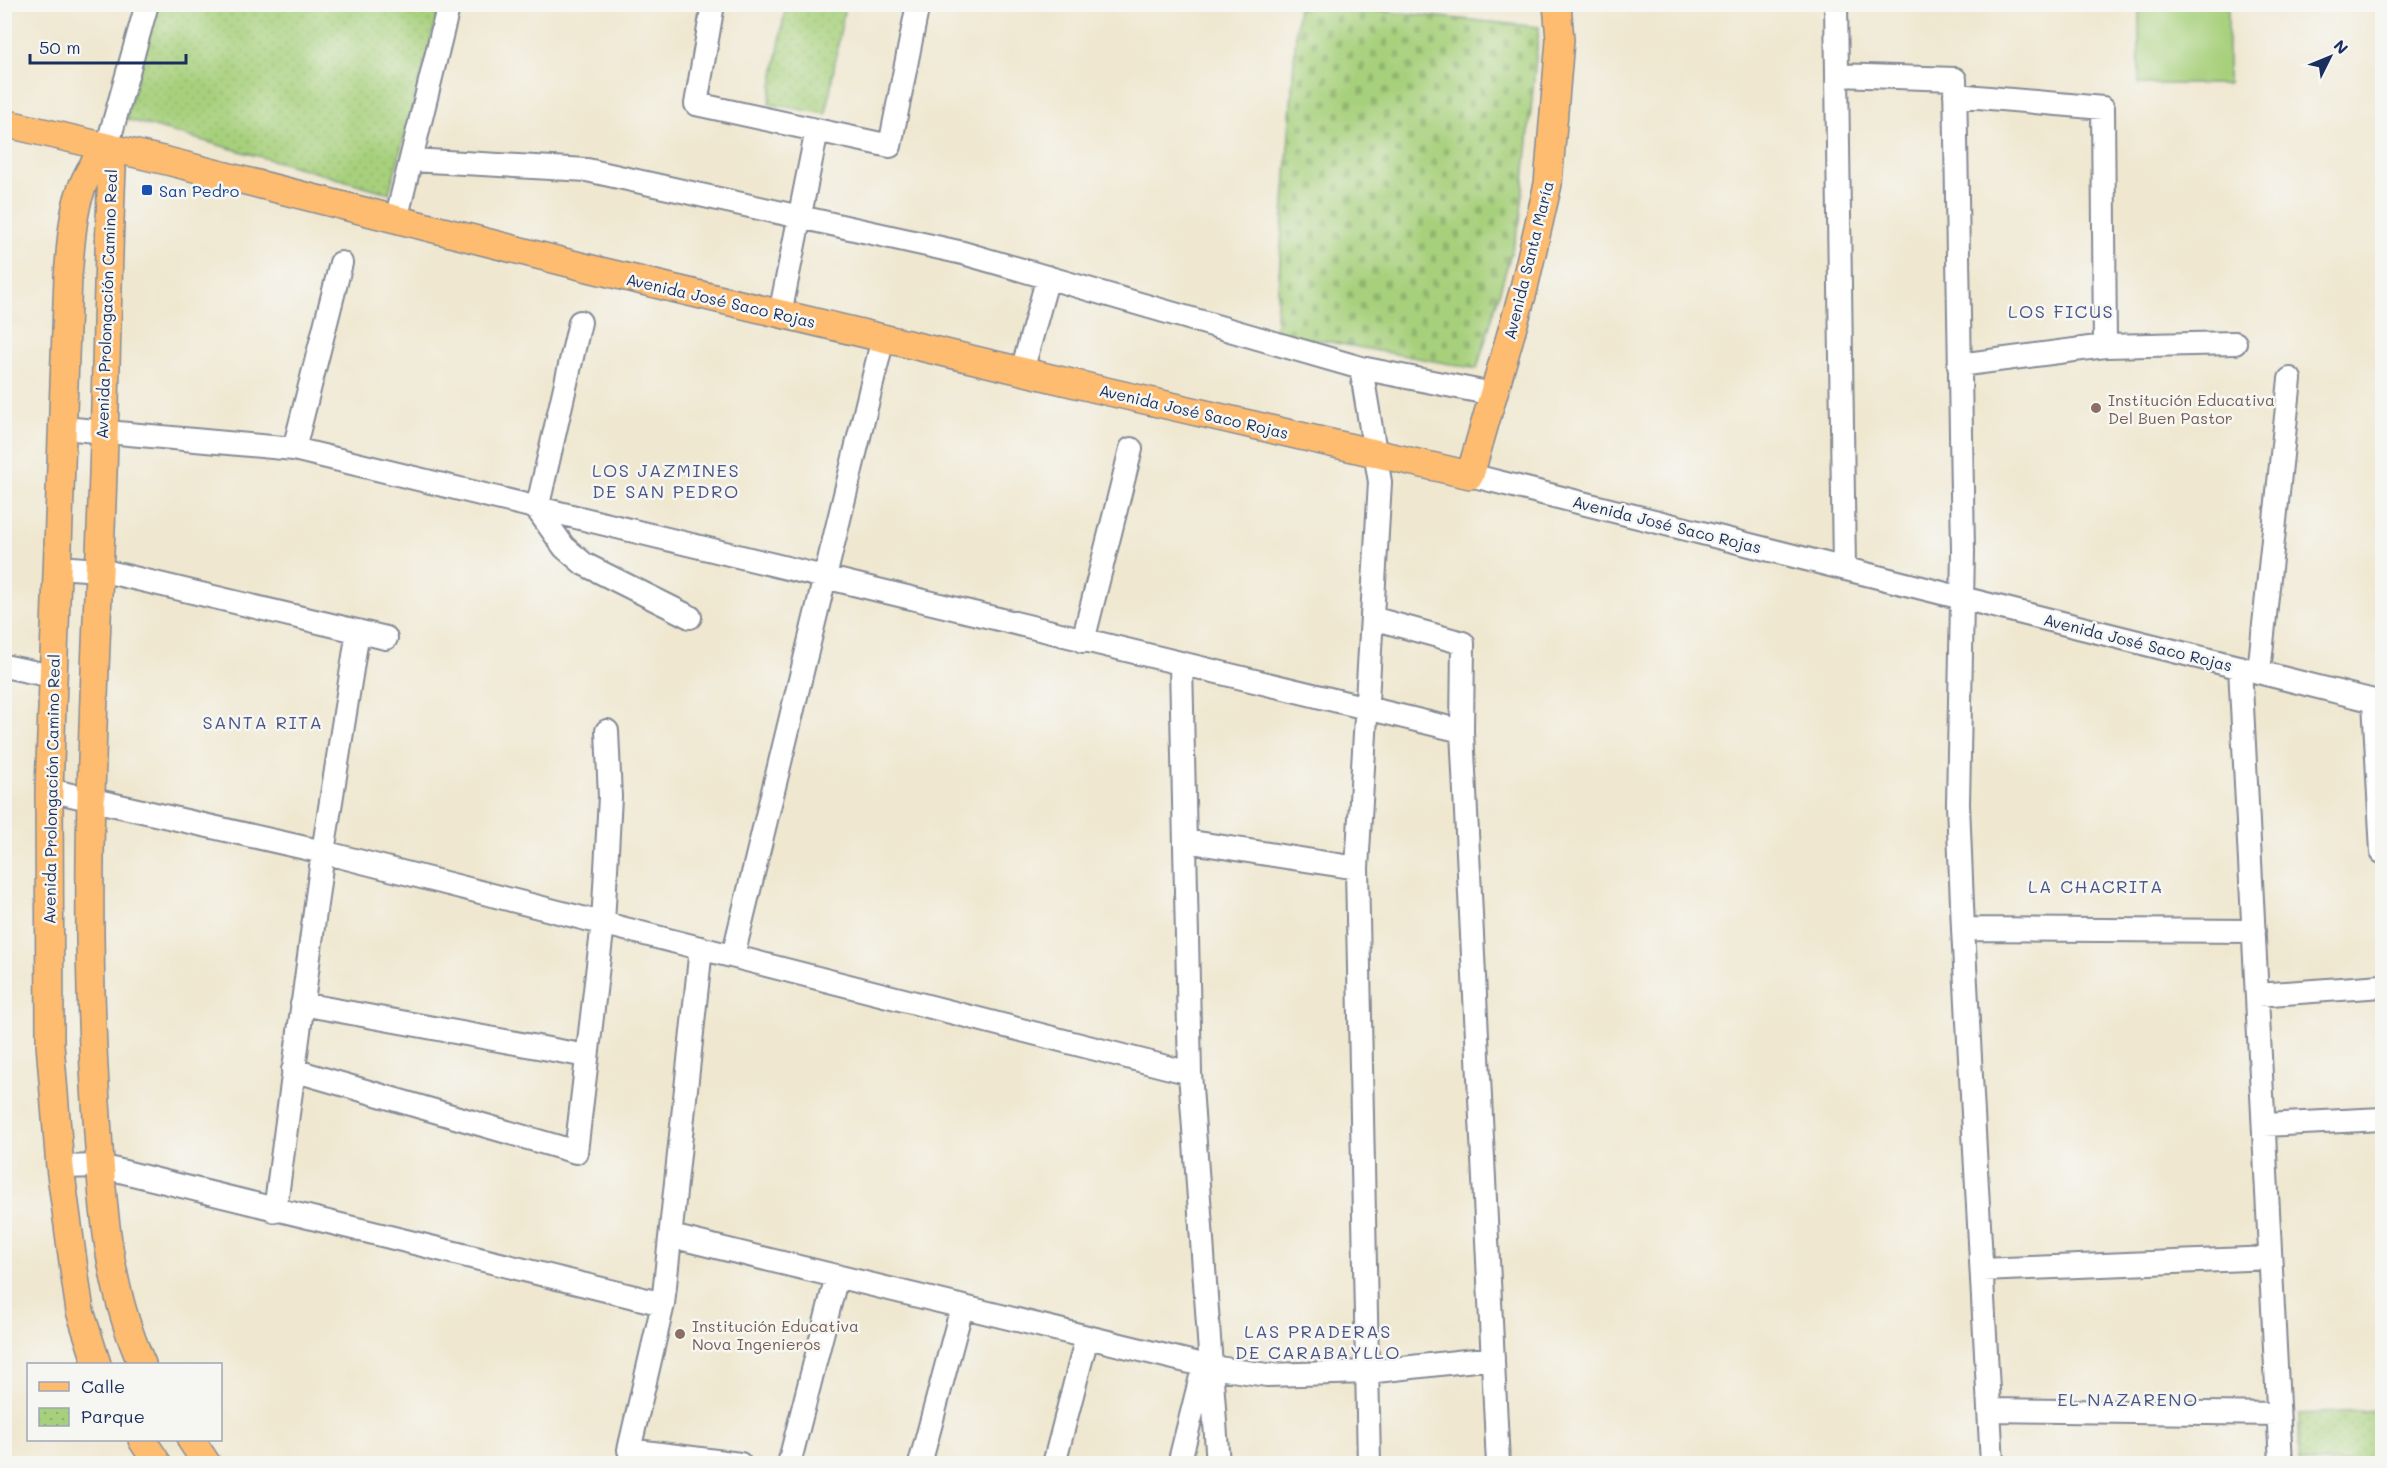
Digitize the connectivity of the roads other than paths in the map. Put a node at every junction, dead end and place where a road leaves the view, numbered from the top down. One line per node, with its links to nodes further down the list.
1 (147, 4): 11 (street)
2 (448, 4): 12 (street)
3 (714, 4): 10 (street)
4 (918, 4): 10 (street)
5 (1557, 4): 26 (main road, Avenida Santa María)
6 (1836, 4): 7 (street)
7 (1837, 75): 8 (street); 35 (street)
8 (1955, 95): 21 (street); 22 (street)
9 (4, 123): 11 (main road, Avenida José Saco Rojas)
10 (817, 130): 13 (street)
11 (107, 147): 14 (main road, Avenida José Saco Rojas); 27 (main road, Avenida Prolongación Camino Real); 28 (main road, Avenida Prolongación Camino Real)
12 (411, 160): 13 (street); 14 (street)
13 (799, 218): 16 (street); 17 (street)
14 (396, 220): 17 (main road, Avenida José Saco Rojas)
15 (341, 263): 29 (street)
16 (1048, 277): 23 (street); 24 (street)
17 (780, 314): 19 (main road, Avenida José Saco Rojas)
18 (580, 322): 33 (street)
19 (883, 338): 24 (main road, Avenida José Saco Rojas); 37 (street)
20 (2235, 343): 21 (street)
21 (2105, 346): 22 (street)
22 (1959, 365): 38 (street)
23 (1362, 368): 26 (street); 31 (street)
24 (1022, 371): 31 (main road, Avenida José Saco Rojas)
25 (2290, 379): 46 (street)
26 (1493, 394): 32 (main road, Avenida Santa María)
27 (63, 428): 28 (street); 34 (main road, Avenida Prolongación Camino Real)
28 (103, 430): 29 (street); 36 (main road, Avenida Prolongación Camino Real)
29 (294, 449): 33 (street)
30 (1131, 449): 43 (street)
31 (1374, 451): 32 (main road, Avenida José Saco Rojas); 40 (street)
32 (1470, 475): 35 (street, Avenida José Saco Rojas)
33 (537, 509): 37 (street); 39 (street)
34 (57, 567): 36 (street); 47 (main road, Avenida Prolongación Camino Real)
35 (1844, 568): 38 (street, Avenida José Saco Rojas)
36 (100, 570): 41 (street); 53 (main road, Avenida Prolongación Camino Real)
37 (826, 579): 43 (street); 62 (street)
38 (1962, 597): 46 (street, Avenida José Saco Rojas); 59 (street)
39 (690, 617)
40 (1372, 618): 49 (street); 51 (street)
41 (358, 631): 42 (street); 55 (street)
42 (386, 638)
43 (1083, 641): 44 (street)
44 (1181, 664): 49 (street); 54 (street)
45 (4, 666): 47 (street)
46 (2250, 670): 48 (street, Avenida José Saco Rojas); 60 (street)
47 (52, 676): 52 (main road, Avenida Prolongación Camino Real)
48 (2378, 702): 56 (street)
49 (1366, 709): 51 (street); 57 (street)
50 (607, 731): 58 (street)
51 (1462, 731): 81 (street)
52 (49, 790): 53 (street); 72 (main road, Avenida Prolongación Camino Real)
53 (90, 798): 55 (street); 71 (main road, Avenida Prolongación Camino Real)
54 (1185, 841): 57 (street); 68 (street)
55 (323, 852): 58 (street); 65 (street)
56 (2382, 852)
57 (1358, 868): 85 (street)
58 (603, 923): 61 (street); 66 (street)
59 (1963, 929): 60 (street); 76 (street)
60 (2254, 931): 64 (street)
61 (701, 948): 62 (street); 74 (street)
62 (733, 956): 68 (street)
63 (2382, 986): 64 (street)
64 (2257, 995): 70 (street)
65 (302, 1004): 66 (street); 67 (street)
66 (587, 1056): 67 (street)
67 (293, 1070): 73 (street)
68 (1190, 1073): 84 (street)
69 (2382, 1119): 70 (street)
70 (2264, 1125): 75 (street)
71 (100, 1166): 72 (street); 73 (street); 83 (main road, Avenida Prolongación Camino Real)
72 (60, 1167): 82 (main road, Avenida Prolongación Camino Real)
73 (275, 1210): 78 (street)
74 (671, 1236): 77 (street); 78 (street)
75 (2270, 1258): 76 (street); 87 (street)
76 (1982, 1270): 86 (street)
77 (837, 1276): 79 (street); 93 (street)
78 (663, 1304): 92 (street)
79 (962, 1307): 80 (street); 94 (street)
80 (1087, 1337): 84 (street); 95 (street)
81 (1493, 1358): 85 (street); 99 (street)
82 (96, 1363)
83 (141, 1363)
84 (1207, 1366): 85 (street); 96 (street); 97 (street)
85 (1366, 1372): 98 (street)
86 (1989, 1410): 87 (street); 100 (street)
87 (2278, 1414): 101 (street)
88 (143, 1441): 90 (main road)
89 (192, 1441): 91 (main road)
90 (158, 1464)
91 (207, 1464)
92 (740, 1464)
93 (789, 1464)
94 (920, 1464)
95 (1054, 1464)
96 (1179, 1464)
97 (1218, 1464)
98 (1369, 1464)
99 (1498, 1464)
100 (1992, 1464)
101 (2281, 1464)

